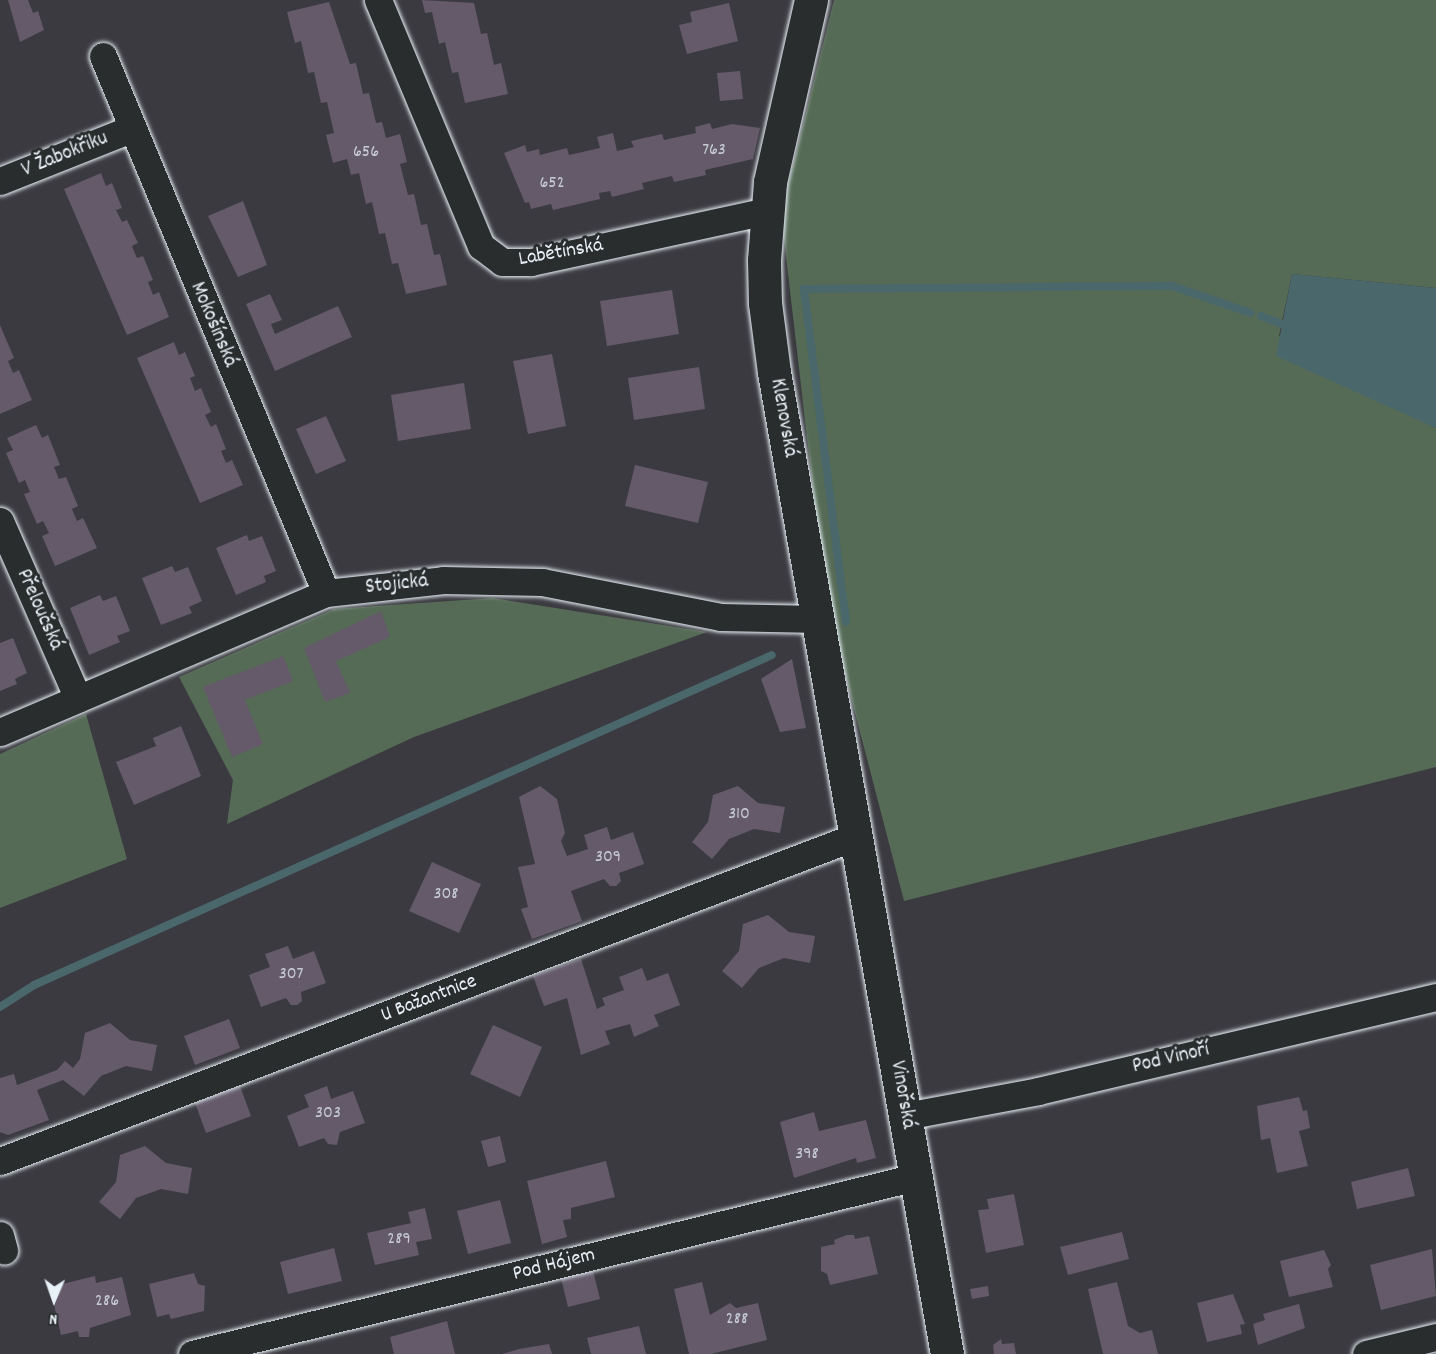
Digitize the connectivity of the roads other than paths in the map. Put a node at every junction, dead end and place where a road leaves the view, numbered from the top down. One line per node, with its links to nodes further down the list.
1 (378, 0): 6 (street, Labětínská)
2 (811, 0): 6 (street, Klenovská)
3 (103, 56): 4 (street, Mokošínská)
4 (131, 129): 5 (street, V Žabokřiku); 8 (street, Mokošínská)
5 (0, 181)
6 (766, 211): 9 (street, Klenovská)
7 (0, 521): 10 (street, Přeloučská)
8 (326, 593): 9 (street, Stojická); 10 (street, Stojická)
9 (818, 619): 12 (street, Klenovská)
10 (78, 699): 11 (street, Stojická)
11 (0, 732)
12 (857, 836): 14 (street, Vinořská); 15 (street, U Bažantnice)
13 (1436, 997): 14 (street, Pod Vinoří)
14 (905, 1116): 16 (street, Vinořská)
15 (0, 1161)
16 (916, 1176): 18 (street, Pod Hájem); 19 (street, Vinořská)
17 (1436, 1337): 20 (street)
18 (192, 1354)
19 (947, 1354)
20 (1366, 1354)

